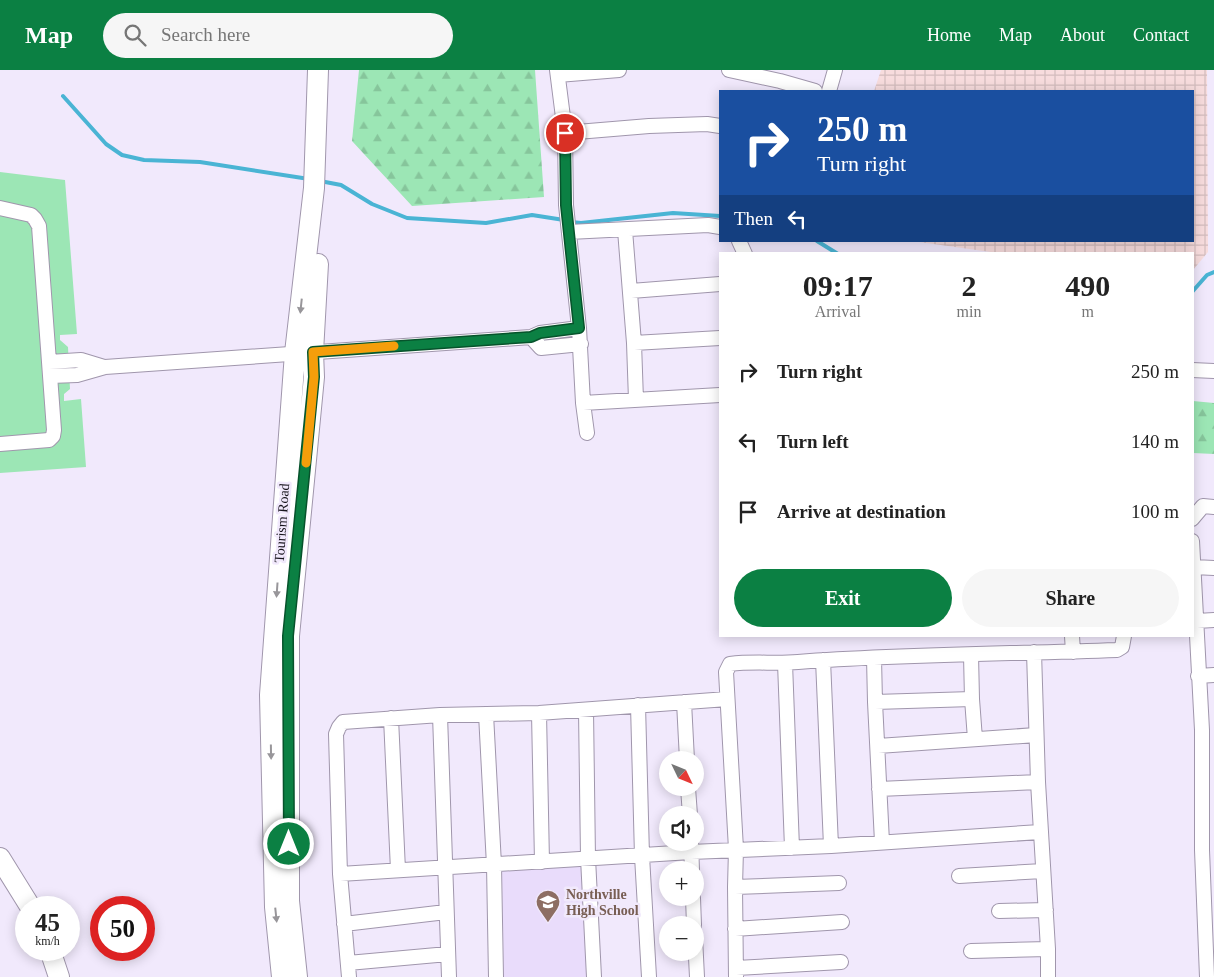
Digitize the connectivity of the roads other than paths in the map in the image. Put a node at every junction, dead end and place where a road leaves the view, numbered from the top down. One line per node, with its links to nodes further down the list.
1 (318, 70): 11 (main road, Tourism Road)
2 (330, 70): 11 (main road, Tourism Road)
3 (619, 70): 6 (street)
4 (729, 70): 7 (street)
5 (835, 70): 8 (street)
6 (557, 73): 10 (street)
7 (811, 90)
8 (829, 90)
9 (719, 126): 10 (street)
10 (565, 133): 14 (street)
11 (319, 165): 23 (main road, Tourism Road)
12 (0, 208): 24 (street)
13 (719, 227): 15 (street)
14 (569, 228): 15 (street); 18 (street)
15 (625, 230): 17 (street)
16 (719, 284): 17 (street)
17 (631, 291): 22 (street)
18 (579, 328): 19 (street); 21 (street)
19 (531, 337): 21 (street); 23 (street)
20 (719, 338): 22 (street)
21 (581, 344): 31 (street)
22 (634, 344): 30 (street)
23 (304, 353): 25 (street); 106 (main road, Tourism Road, one-way to 106); 107 (main road, Tourism Road)
24 (49, 362): 25 (street); 28 (street)
25 (105, 367): 28 (street)
26 (1194, 370): 27 (street)
27 (1214, 371)
28 (50, 376): 33 (street)
29 (719, 395): 30 (street)
30 (636, 400): 31 (street)
31 (583, 403): 32 (street)
32 (587, 433)
33 (0, 444)
34 (1214, 507): 35 (street)
35 (1194, 517)
36 (1194, 567): 37 (street); 39 (street)
37 (1214, 568)
38 (1214, 620): 39 (street)
39 (1197, 621): 49 (street)
40 (1072, 637): 43 (street)
41 (1124, 637): 43 (street)
42 (1034, 652): 43 (street); 44 (street); 61 (street)
43 (1073, 652)
44 (971, 655): 45 (street); 51 (street)
45 (874, 658): 46 (street); 53 (street)
46 (823, 660): 47 (street); 70 (street)
47 (785, 663): 50 (street); 72 (street)
48 (1214, 675): 49 (street)
49 (1198, 676): 60 (street)
50 (727, 699): 52 (street); 73 (street)
51 (972, 699): 53 (street); 62 (street)
52 (684, 702): 54 (street); 64 (street)
53 (875, 702): 63 (street)
54 (638, 705): 55 (street); 76 (street)
55 (586, 710): 56 (street); 78 (street)
56 (539, 713): 57 (street); 79 (street)
57 (486, 714): 58 (street); 80 (street)
58 (440, 715): 59 (street); 81 (street)
59 (391, 718): 82 (street); 84 (street)
60 (1208, 730): 67 (street)
61 (1036, 735): 62 (street); 65 (street)
62 (975, 739): 63 (street)
63 (878, 746): 66 (street)
64 (687, 751)
65 (1038, 782): 66 (street); 68 (street)
66 (879, 789): 69 (street)
67 (1208, 790): 74 (street)
68 (1040, 832): 69 (street); 83 (street)
69 (882, 842): 70 (street)
70 (832, 846): 72 (street)
71 (704, 848): 73 (street)
72 (792, 848): 73 (street)
73 (736, 849): 87 (street)
74 (1208, 849): 89 (street)
75 (669, 851): 76 (street)
76 (642, 856): 78 (street); 111 (street)
77 (0, 858): 88 (main road)
78 (588, 858): 79 (street); 110 (street)
79 (542, 862): 80 (street)
80 (494, 865): 81 (street); 109 (street)
81 (446, 867): 82 (street); 92 (street)
82 (398, 870): 84 (street)
83 (1043, 871): 85 (street); 90 (street)
84 (340, 874): 94 (street)
85 (959, 876)
86 (839, 883): 87 (street)
87 (734, 887): 95 (street)
88 (24, 896)
89 (1210, 905): 99 (street)
90 (1046, 910): 91 (street); 96 (street)
91 (999, 911)
92 (446, 912): 94 (street); 98 (street)
93 (842, 922): 95 (street)
94 (344, 924): 103 (street)
95 (735, 929): 104 (street)
96 (1048, 949): 97 (street); 113 (street)
97 (971, 951)
98 (448, 954): 103 (street); 108 (street)
99 (1210, 960): 114 (street)
100 (54, 961): 105 (main road)
101 (696, 961): 112 (street)
102 (841, 962): 104 (street)
103 (348, 970)
104 (736, 973)
105 (59, 977)
106 (282, 977)
107 (297, 977)
108 (449, 977)
109 (496, 977)
110 (594, 977)
111 (649, 977)
112 (697, 977)
113 (1048, 977)
114 (1207, 977)

